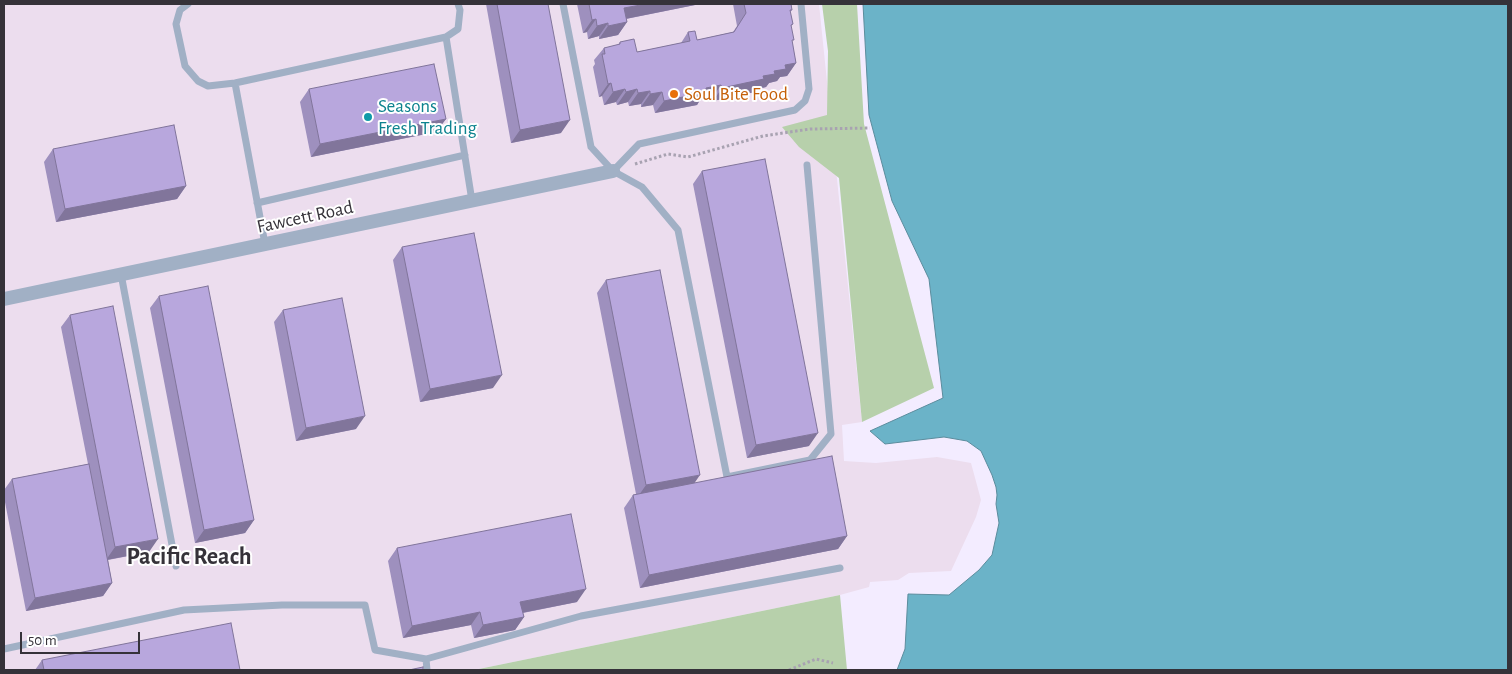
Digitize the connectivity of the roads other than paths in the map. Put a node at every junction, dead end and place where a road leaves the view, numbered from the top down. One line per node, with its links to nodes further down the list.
1 (188, 4): 6 (lane)
2 (458, 4): 5 (lane)
3 (563, 4): 9 (lane)
4 (801, 4): 9 (lane)
5 (446, 37): 6 (lane); 7 (lane)
6 (235, 83): 11 (lane)
7 (465, 155): 10 (lane); 11 (lane)
8 (807, 165): 9 (lane)
9 (613, 171): 10 (street, Fawcett Road)
10 (472, 201): 12 (street, Fawcett Road)
11 (257, 203): 12 (lane)
12 (265, 244): 13 (street, Fawcett Road)
13 (121, 274): 14 (street, Fawcett Road); 15 (lane)
14 (4, 299)
15 (176, 566)
16 (840, 568): 18 (lane)
17 (4, 649): 18 (lane)
18 (426, 659): 19 (lane)
19 (427, 670)

